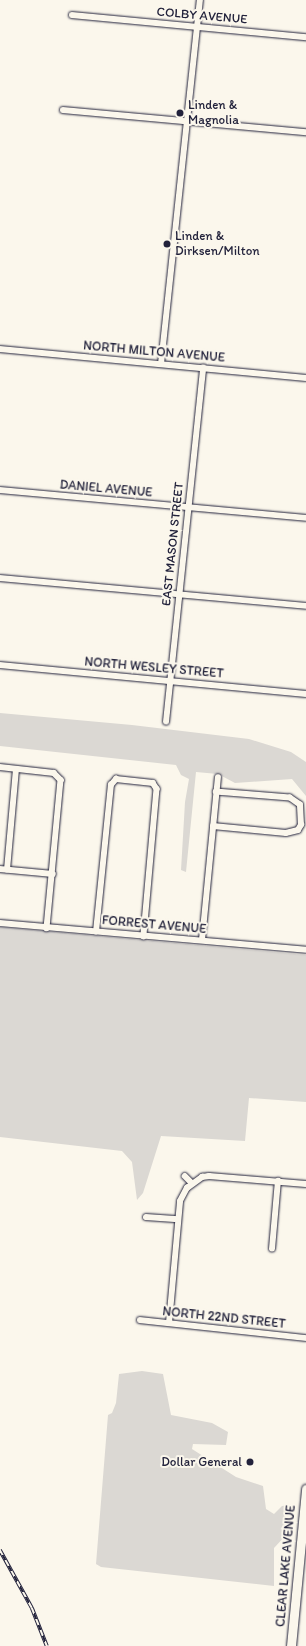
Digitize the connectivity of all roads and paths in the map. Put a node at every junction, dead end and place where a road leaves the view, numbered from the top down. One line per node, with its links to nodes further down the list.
1 (200, 0): 3 (street)
2 (72, 15): 3 (street, COLBY AVENUE)
3 (197, 27): 4 (street, COLBY AVENUE); 6 (street)
4 (306, 37)
5 (63, 110): 6 (street)
6 (187, 122): 7 (street); 9 (street)
7 (306, 132)
8 (0, 349): 9 (street, NORTH MILTON AVENUE)
9 (161, 364): 10 (street, NORTH MILTON AVENUE)
10 (203, 368): 11 (street, NORTH MILTON AVENUE); 13 (street, EAST MASON STREET)
11 (306, 378)
12 (0, 490): 13 (street, DANIEL AVENUE)
13 (188, 508): 14 (street, DANIEL AVENUE); 16 (street, EAST MASON STREET)
14 (306, 518)
15 (0, 578): 16 (street)
16 (178, 594): 17 (street); 19 (street, EAST MASON STREET)
17 (306, 606)
18 (0, 665): 19 (street, NORTH WESLEY STREET)
19 (170, 681): 20 (street, NORTH WESLEY STREET); 21 (street, EAST MASON STREET)
20 (306, 694)
21 (166, 722)
22 (0, 767): 23 (street)
23 (16, 769): 28 (street); 29 (street)
24 (218, 778): 25 (street)
25 (216, 792): 26 (street); 26 (street)
26 (213, 826): 34 (street)
27 (0, 869): 28 (street)
28 (7, 870): 29 (street)
29 (53, 874): 31 (street)
30 (0, 922): 31 (street, FORREST AVENUE)
31 (47, 928): 32 (street, FORREST AVENUE)
32 (96, 932): 33 (street, FORREST AVENUE); 33 (street)
33 (144, 936): 34 (street, FORREST AVENUE)
34 (202, 940): 35 (street, FORREST AVENUE)
35 (306, 950)
36 (185, 1176): 38 (street)
37 (278, 1181): 38 (street); 39 (street); 42 (street)
38 (192, 1184): 41 (street)
39 (306, 1184)
40 (146, 1217): 41 (street)
41 (178, 1220): 44 (street)
42 (272, 1249)
43 (140, 1320): 44 (street, NORTH 22ND STREET)
44 (169, 1323): 45 (street, NORTH 22ND STREET)
45 (306, 1338)
46 (306, 1489): 47 (main road, CLEAR LAKE AVENUE)
47 (304, 1538): 48 (main road, CLEAR LAKE AVENUE)
48 (291, 1646)

